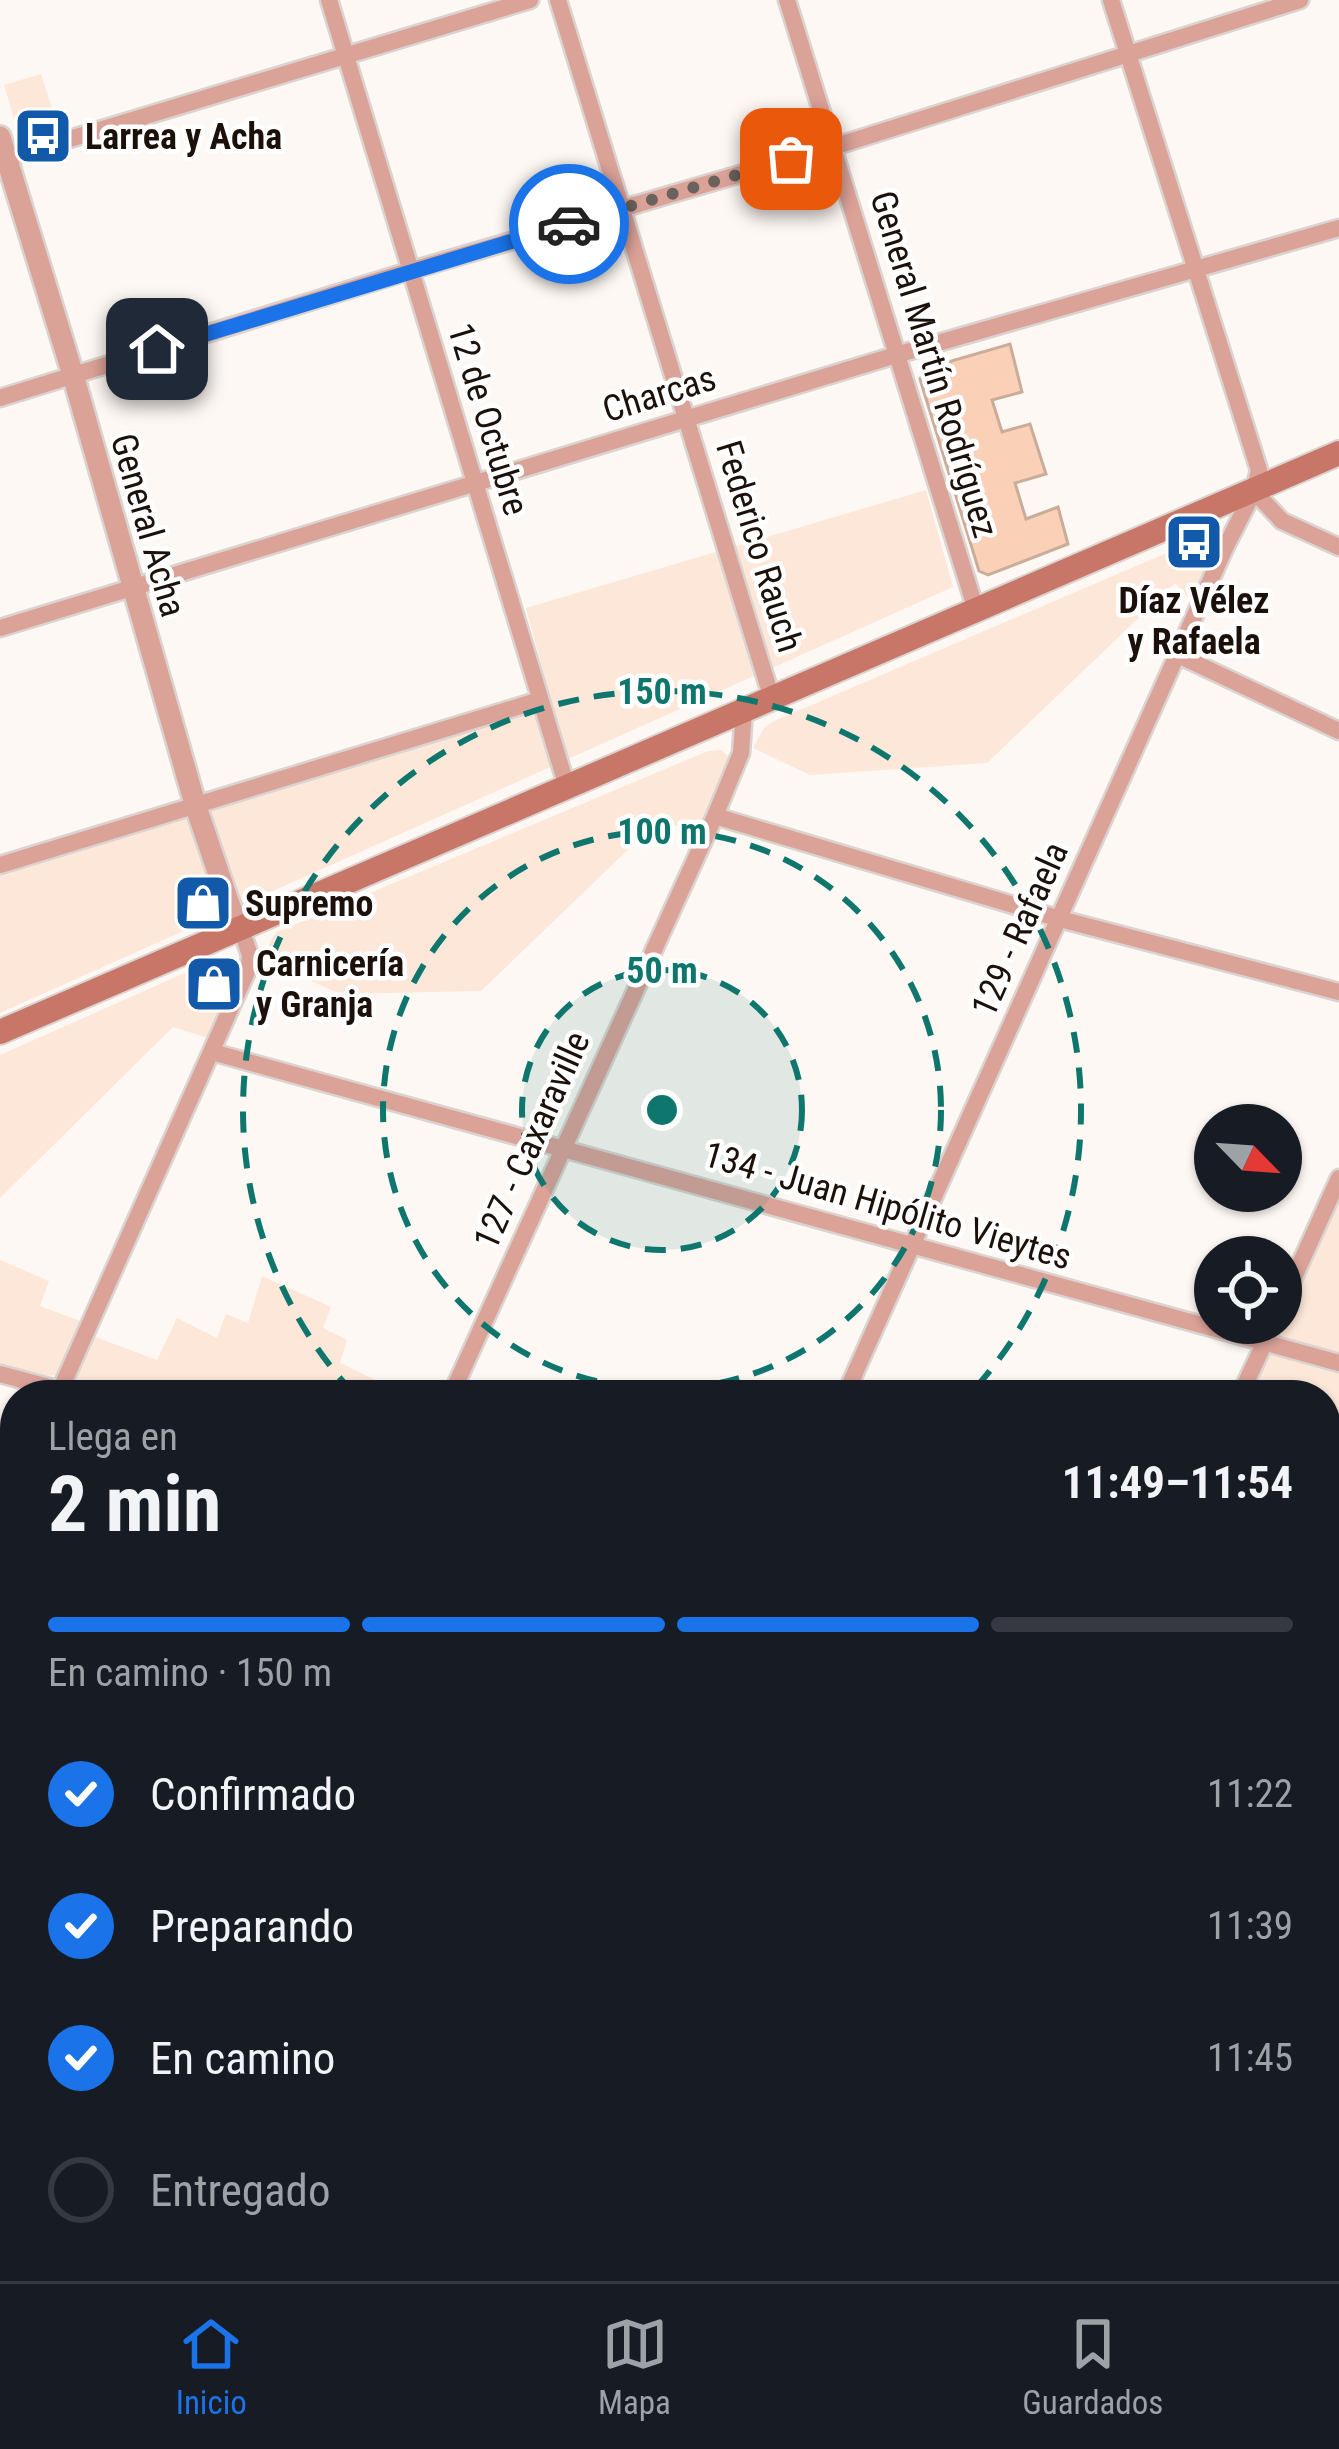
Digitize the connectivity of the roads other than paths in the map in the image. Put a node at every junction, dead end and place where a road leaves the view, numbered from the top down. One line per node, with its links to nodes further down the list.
1 (329, 0): 8 (street, 12 de Octubre)
2 (530, 0): 8 (street)
3 (558, 0): 11 (street, Federico Rauch)
4 (787, 0): 9 (street, General Martín Rodríguez)
5 (1111, 0): 7 (street)
6 (1300, 0): 7 (street)
7 (1126, 54): 9 (street); 13 (street)
8 (346, 57): 10 (street); 14 (street, 12 de Octubre)
9 (833, 147): 11 (street); 15 (street, General Martín Rodríguez)
10 (2, 152): 16 (street, General Acha)
11 (622, 208): 14 (street); 18 (street, Federico Rauch)
12 (1339, 228): 13 (street, Charcas)
13 (1193, 269): 15 (street, Charcas); 21 (street)
14 (409, 271): 16 (street); 20 (street, 12 de Octubre)
15 (896, 356): 18 (street, Charcas); 24 (street, General Martín Rodríguez)
16 (73, 375): 17 (street); 23 (street, General Acha)
17 (0, 398)
18 (686, 419): 20 (street, Charcas); 27 (street, Federico Rauch)
19 (1339, 453): 21 (main road)
20 (474, 483): 23 (street, Charcas); 28 (street, 12 de Octubre)
21 (1253, 491): 22 (street); 24 (main road); 26 (street, 129 - Rafaela)
22 (1339, 548)
23 (133, 587): 25 (street, Charcas); 32 (street, General Acha)
24 (976, 610): 27 (main road)
25 (0, 628)
26 (1178, 655): 30 (street); 35 (street, 129 - Rafaela)
27 (772, 699): 29 (main road)
28 (540, 700): 31 (street, 12 de Octubre); 32 (street)
29 (744, 711): 31 (main road); 33 (street, 127 - Caxaraville)
30 (1339, 731)
31 (567, 787): 36 (main road)
32 (195, 804): 34 (street); 36 (street, General Acha)
33 (715, 816): 35 (street); 40 (street, 127 - Caxaraville)
34 (0, 865)
35 (1060, 919): 37 (street); 42 (street, 129 - Rafaela)
36 (241, 929): 38 (main road); 39 (street)
37 (1339, 992)
38 (0, 1032)
39 (212, 1052): 40 (street, 134 - Juan Hipólito Vieytes); 48 (street)
40 (564, 1147): 42 (street, 134 - Juan Hipólito Vieytes); 49 (street, 127 - Caxaraville)
41 (1339, 1178): 43 (street)
42 (913, 1248): 44 (street, 134 - Juan Hipólito Vieytes); 50 (street, 129 - Rafaela)
43 (1302, 1260)
44 (1194, 1324)
45 (1264, 1344): 51 (street)
46 (1268, 1344): 47 (street, 134 - Juan Hipólito Vieytes)
47 (1339, 1363)
48 (71, 1380)
49 (458, 1380)
50 (852, 1380)
51 (1247, 1380)

